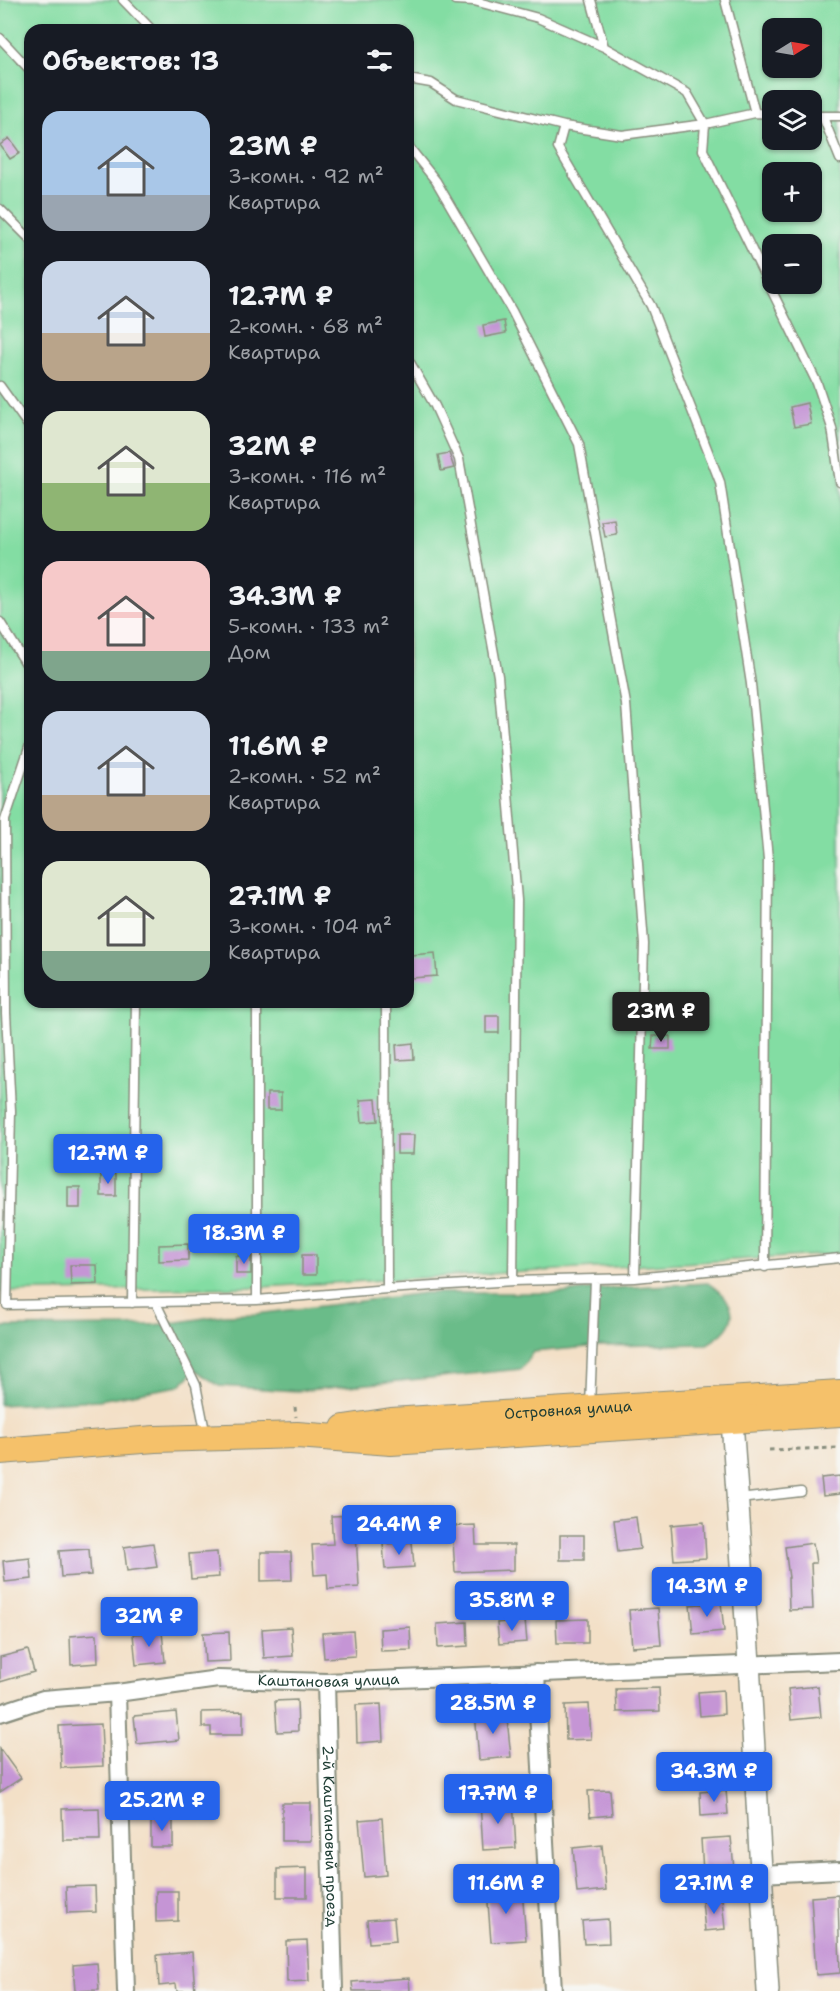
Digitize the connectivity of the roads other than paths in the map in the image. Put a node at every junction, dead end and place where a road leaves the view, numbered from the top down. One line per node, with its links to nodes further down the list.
1 (123, 0): 6 (lane)
2 (455, 0): 5 (lane)
3 (591, 0): 8 (lane)
4 (725, 0): 11 (lane)
5 (474, 1): 8 (lane)
6 (146, 24)
7 (0, 38): 9 (lane)
8 (604, 47): 15 (lane)
9 (24, 64)
10 (414, 80): 16 (lane)
11 (755, 113): 12 (lane); 15 (lane)
12 (762, 113)
13 (840, 116): 14 (lane)
14 (824, 117): 18 (lane)
15 (705, 124): 16 (lane); 24 (lane)
16 (564, 126): 32 (lane)
17 (414, 154): 33 (lane)
18 (840, 159)
19 (0, 209): 20 (lane)
20 (24, 233)
21 (414, 370): 35 (lane)
22 (0, 386): 23 (lane)
23 (24, 420)
24 (840, 482)
25 (0, 622): 26 (lane)
26 (24, 660)
27 (24, 763): 38 (lane)
28 (136, 1008): 38 (lane)
29 (257, 1008): 37 (lane)
30 (386, 1008): 36 (lane)
31 (840, 1258): 32 (lane)
32 (765, 1267): 33 (lane)
33 (635, 1278): 34 (lane)
34 (595, 1280): 35 (lane); 41 (lane)
35 (513, 1281): 36 (lane)
36 (387, 1288): 37 (lane)
37 (257, 1300): 39 (lane)
38 (132, 1303): 39 (lane)
39 (156, 1303): 45 (lane)
40 (840, 1393): 41 (main road, Островная улица)
41 (590, 1409): 44 (main road, Островная улица)
42 (840, 1413): 43 (main road, Островная улица)
43 (732, 1421): 44 (main road, Островная улица); 48 (street)
44 (297, 1435): 45 (main road, Островная улица)
45 (206, 1437): 46 (main road, Островная улица)
46 (0, 1451)
47 (801, 1492): 48 (lane)
48 (737, 1499): 50 (street)
49 (840, 1661): 50 (street, Каштановая улица)
50 (749, 1664): 51 (street, Каштановая улица); 56 (street)
51 (536, 1672): 52 (street, Каштановая улица); 59 (street)
52 (326, 1682): 53 (street, Каштановая улица); 58 (street, 2-й Каштановый проезд)
53 (117, 1693): 54 (street, Каштановая улица); 57 (street)
54 (0, 1713)
55 (840, 1870): 56 (street)
56 (761, 1874): 60 (street)
57 (126, 1991)
58 (334, 1991)
59 (553, 1991)
60 (768, 1991)

